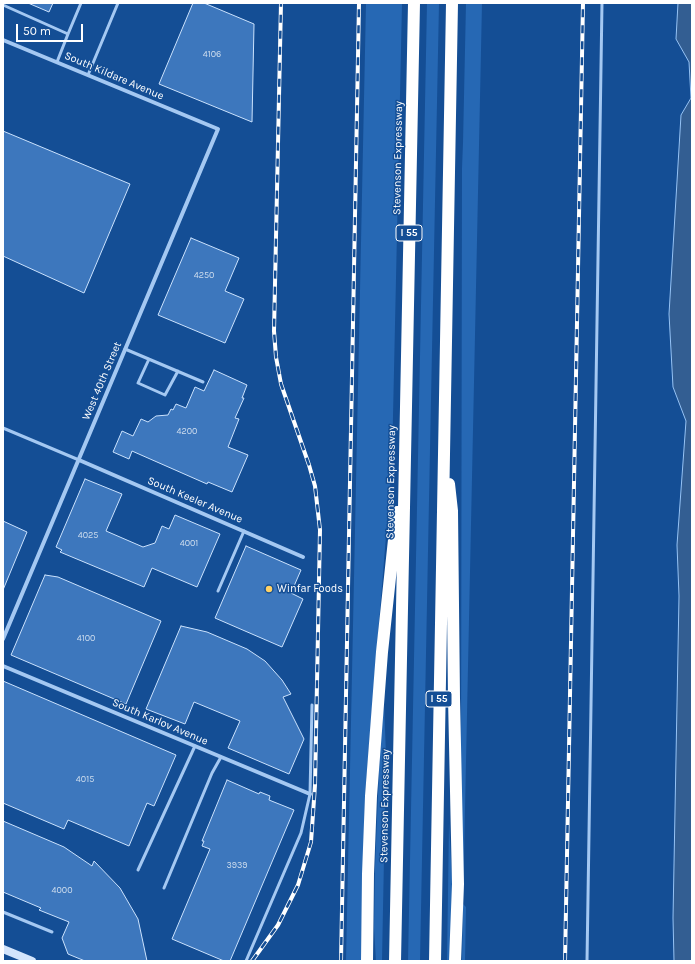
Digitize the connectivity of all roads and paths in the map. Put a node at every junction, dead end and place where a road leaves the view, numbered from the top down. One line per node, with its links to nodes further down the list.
1 (81, 3): 7 (lane)
2 (118, 3): 10 (lane)
3 (414, 3): 19 (highway, Stevenson Expressway / I 55)
4 (452, 3): 17 (highway, I 55)
5 (602, 3): 40 (lane)
6 (3, 5): 7 (lane)
7 (68, 34): 9 (lane)
8 (3, 40): 9 (street, South Kildare Avenue)
9 (57, 62): 10 (street, South Kildare Avenue)
10 (88, 75): 11 (street, South Kildare Avenue)
11 (218, 129): 12 (street, West 40th Street)
12 (125, 349): 13 (lane); 18 (street, West 40th Street)
13 (149, 359): 14 (lane); 14 (lane)
14 (178, 371): 15 (lane)
15 (203, 382)
16 (3, 428): 18 (lane)
17 (444, 437): 38 (highway, I 55); 39 (highway)
18 (79, 460): 20 (street, South Keeler Avenue); 23 (street, West 40th Street)
19 (405, 464): 36 (highway); 37 (highway, Stevenson Expressway / I 55)
20 (244, 531): 21 (street, South Keeler Avenue); 22 (lane)
21 (303, 557)
22 (218, 591)
23 (3, 639)
24 (3, 666): 26 (street, South Karlov Avenue)
25 (312, 705): 28 (lane)
26 (195, 746): 27 (street, South Karlov Avenue); 29 (lane)
27 (221, 757): 28 (street, South Karlov Avenue); 30 (lane)
28 (310, 794): 35 (lane)
29 (138, 870)
30 (164, 888)
31 (3, 912): 32 (lane)
32 (52, 932)
33 (3, 949): 34 (main road)
34 (32, 961)
35 (246, 961)
36 (367, 961)
37 (394, 961)
38 (435, 961)
39 (455, 961)
40 (587, 961)

